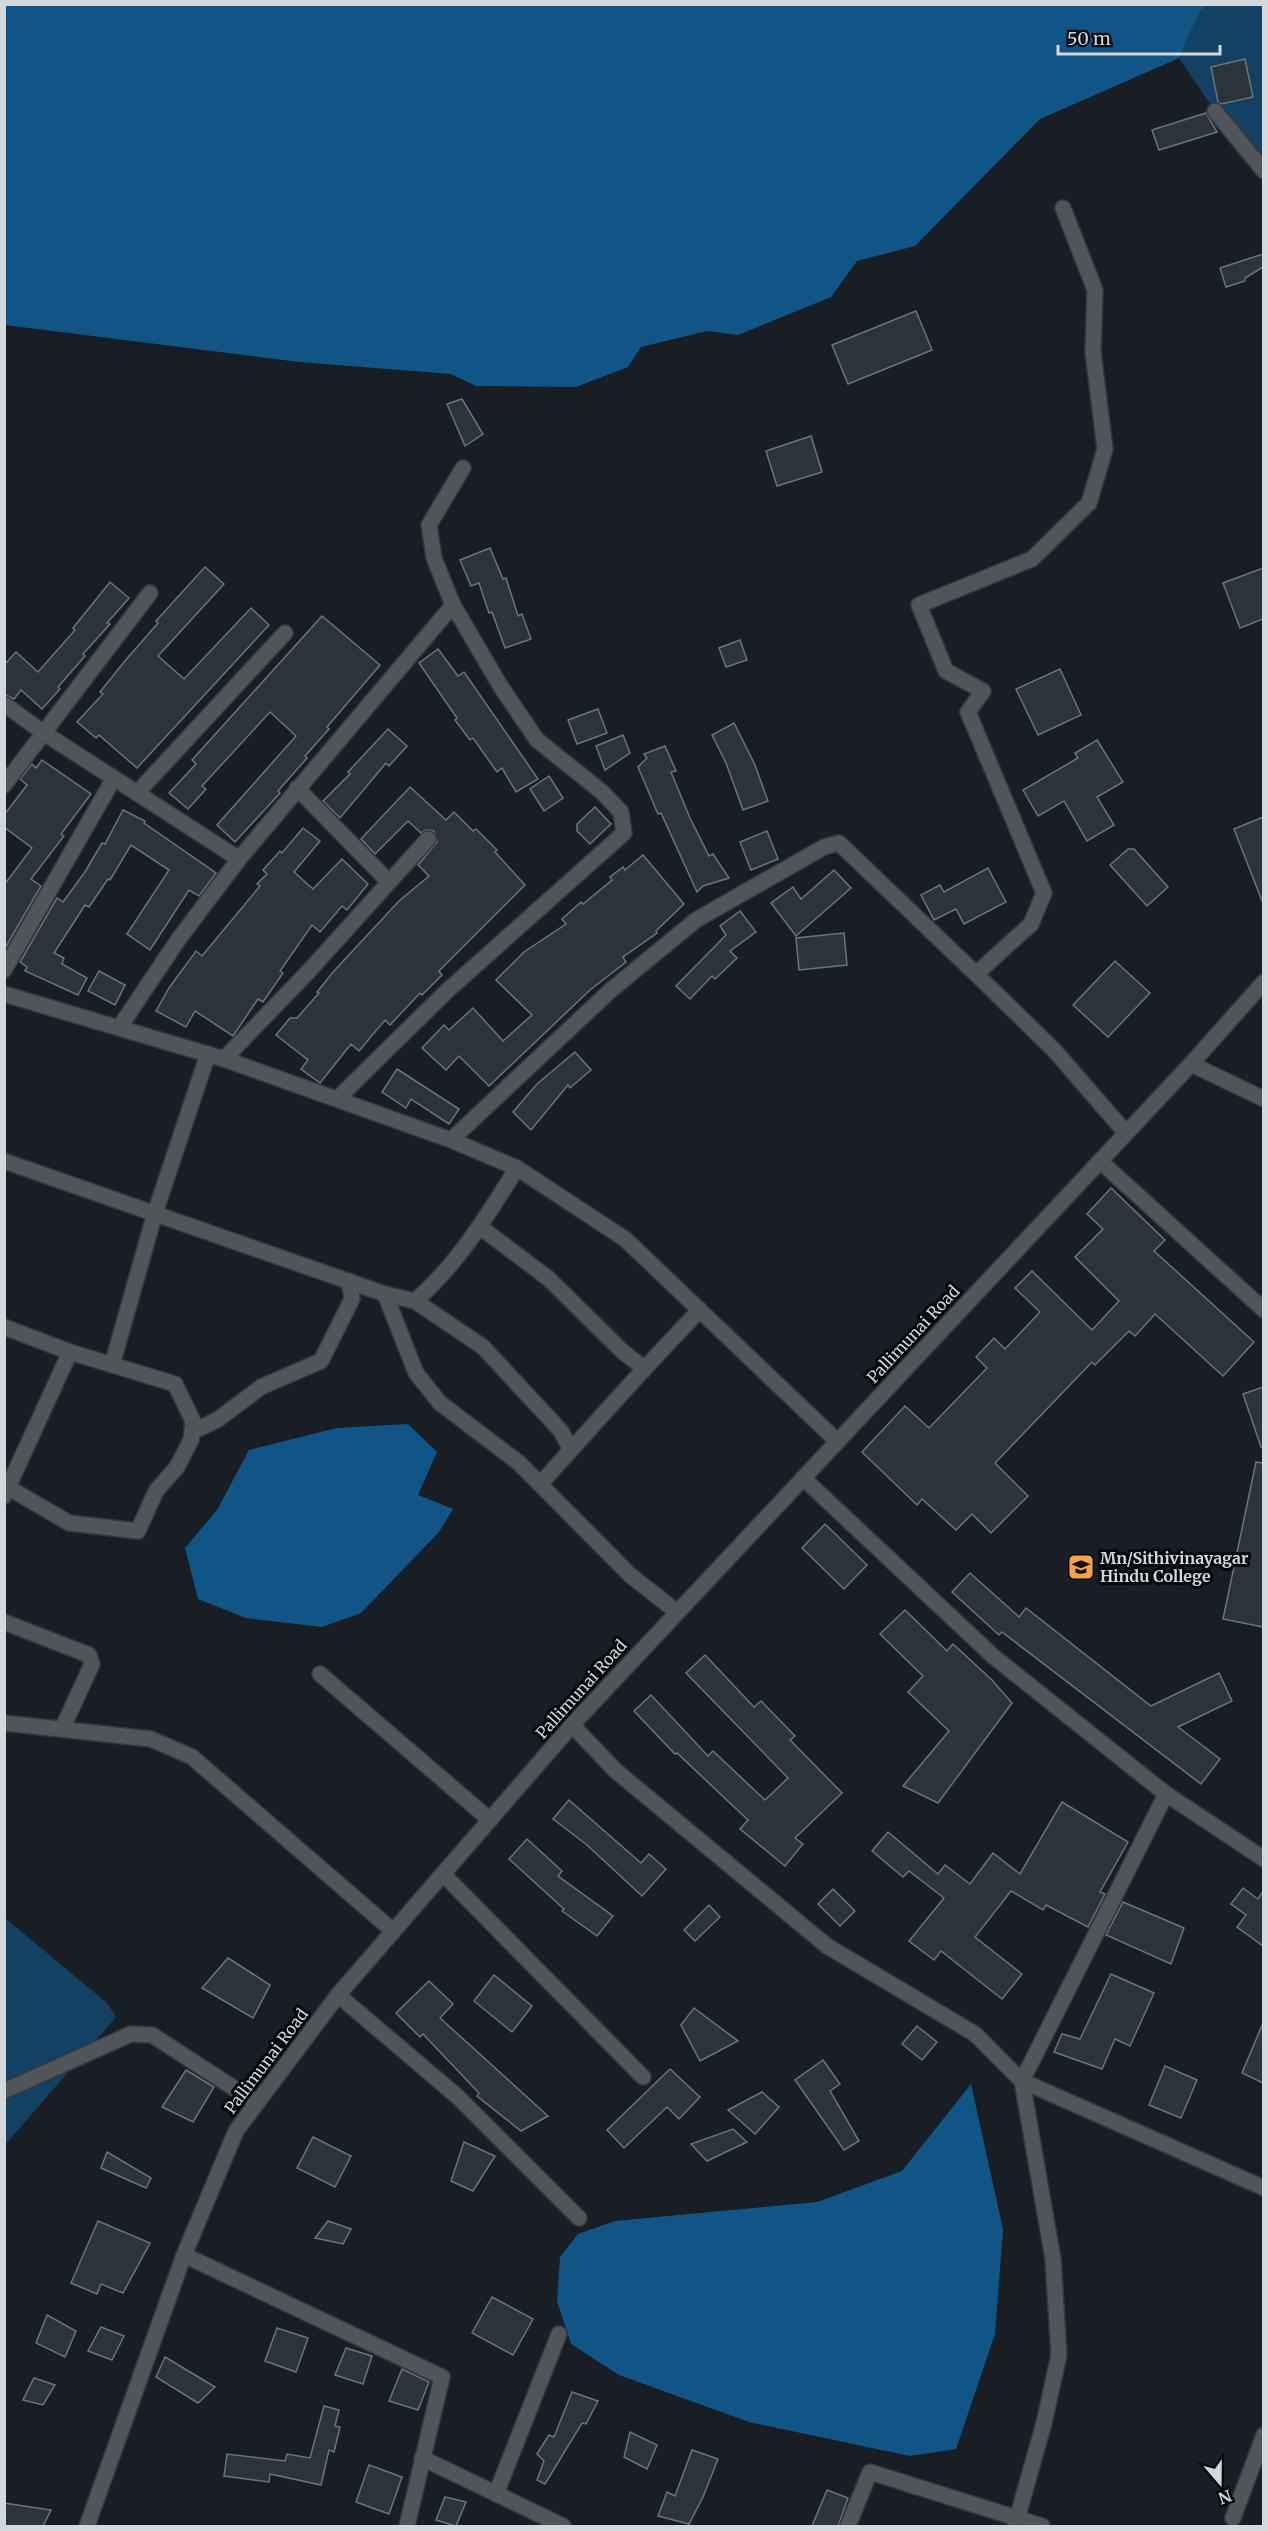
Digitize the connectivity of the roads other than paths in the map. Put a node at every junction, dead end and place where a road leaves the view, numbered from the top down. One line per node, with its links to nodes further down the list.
1 (1215, 111): 2 (street)
2 (1263, 171)
3 (1063, 208): 18 (street)
4 (463, 468): 6 (street)
5 (150, 594): 9 (street)
6 (453, 605): 12 (street); 25 (street)
7 (285, 633): 13 (street)
8 (4, 704): 9 (street)
9 (44, 733): 10 (street); 11 (street)
10 (114, 778): 13 (street); 17 (street)
11 (4, 785)
12 (297, 788): 15 (street); 16 (street)
13 (137, 793): 15 (street)
14 (428, 840): 16 (street)
15 (238, 859): 21 (street)
16 (389, 882): 23 (street)
17 (4, 970)
18 (976, 975): 27 (street); 28 (street)
19 (1263, 982): 24 (street, Pallimunai Road)
20 (4, 994): 21 (street)
21 (119, 1028): 22 (street)
22 (208, 1054): 23 (street); 32 (street)
23 (224, 1059): 25 (street)
24 (1191, 1064): 26 (street); 27 (street, Pallimunai Road)
25 (337, 1099): 28 (street)
26 (1263, 1099)
27 (1126, 1133): 30 (street, Pallimunai Road)
28 (451, 1140): 31 (street)
29 (4, 1161): 32 (street)
30 (1100, 1161): 38 (street); 44 (street, Pallimunai Road)
31 (517, 1168): 33 (street); 37 (street)
32 (155, 1213): 34 (street); 41 (street)
33 (480, 1227): 36 (street); 42 (street)
34 (349, 1281): 35 (street); 43 (street)
35 (385, 1294): 36 (street); 47 (street)
36 (415, 1301): 45 (street)
37 (700, 1310): 42 (street); 44 (street)
38 (1263, 1310)
39 (4, 1327): 40 (street)
40 (70, 1352): 41 (street); 48 (street)
41 (112, 1365): 43 (street)
42 (644, 1368): 45 (street)
43 (192, 1436): 48 (street)
44 (837, 1441): 46 (street, Pallimunai Road)
45 (571, 1450): 47 (street)
46 (803, 1478): 49 (street, Pallimunai Road); 55 (street)
47 (541, 1483): 49 (street)
48 (6, 1489)
49 (677, 1612): 53 (street, Pallimunai Road)
50 (4, 1622): 54 (street)
51 (320, 1674): 56 (street)
52 (4, 1723): 54 (street)
53 (572, 1725): 56 (street, Pallimunai Road); 62 (street)
54 (63, 1727): 59 (street)
55 (1167, 1794): 57 (street); 62 (street)
56 (490, 1820): 58 (street, Pallimunai Road)
57 (1263, 1858)
58 (443, 1874): 59 (street, Pallimunai Road); 61 (street)
59 (393, 1931): 60 (street, Pallimunai Road)
60 (338, 1995): 64 (street, Pallimunai Road); 66 (street)
61 (643, 2078)
62 (1022, 2081): 65 (street); 73 (street)
63 (4, 2091): 64 (street)
64 (257, 2103): 67 (street, Pallimunai Road)
65 (1263, 2188)
66 (579, 2218)
67 (184, 2255): 70 (street); 74 (street, Pallimunai Road)
68 (558, 2334): 71 (street)
69 (1263, 2434): 72 (street)
70 (422, 2458): 71 (street); 75 (street)
71 (496, 2494): 76 (street)
72 (1233, 2518)
73 (1016, 2522): 77 (street); 78 (street)
74 (87, 2526)
75 (407, 2526)
76 (563, 2526)
77 (848, 2526)
78 (1042, 2526)

